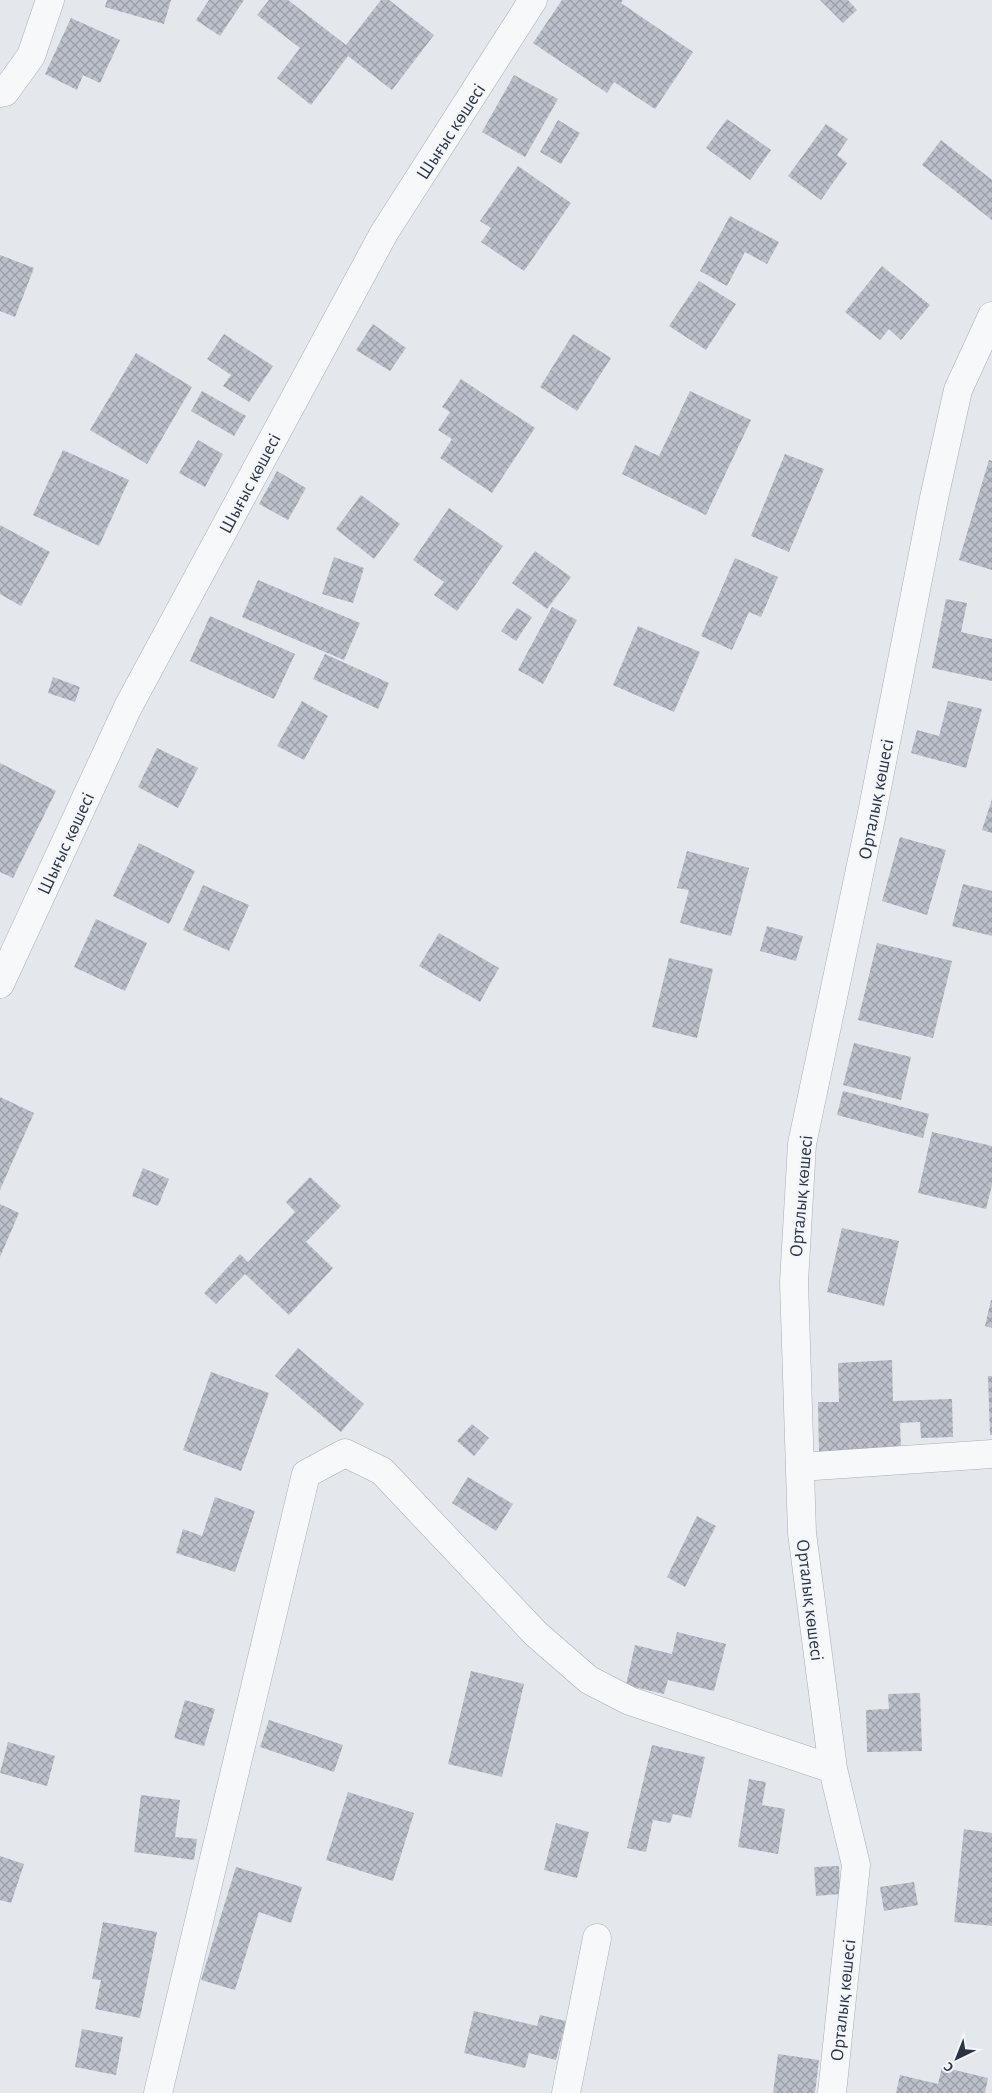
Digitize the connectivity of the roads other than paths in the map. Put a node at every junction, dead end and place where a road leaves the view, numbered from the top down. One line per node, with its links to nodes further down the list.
1 (50, 0): 3 (street)
2 (534, 0): 5 (street, Шығыс көшесі)
3 (0, 93)
4 (992, 316): 7 (street, Орталық көшесі)
5 (0, 984)
6 (992, 1454): 7 (street)
7 (800, 1466): 8 (street, Орталық көшесі)
8 (833, 1769): 10 (street); 12 (street, Орталық көшесі)
9 (596, 1938): 11 (street)
10 (158, 2093)
11 (566, 2093)
12 (832, 2093)

